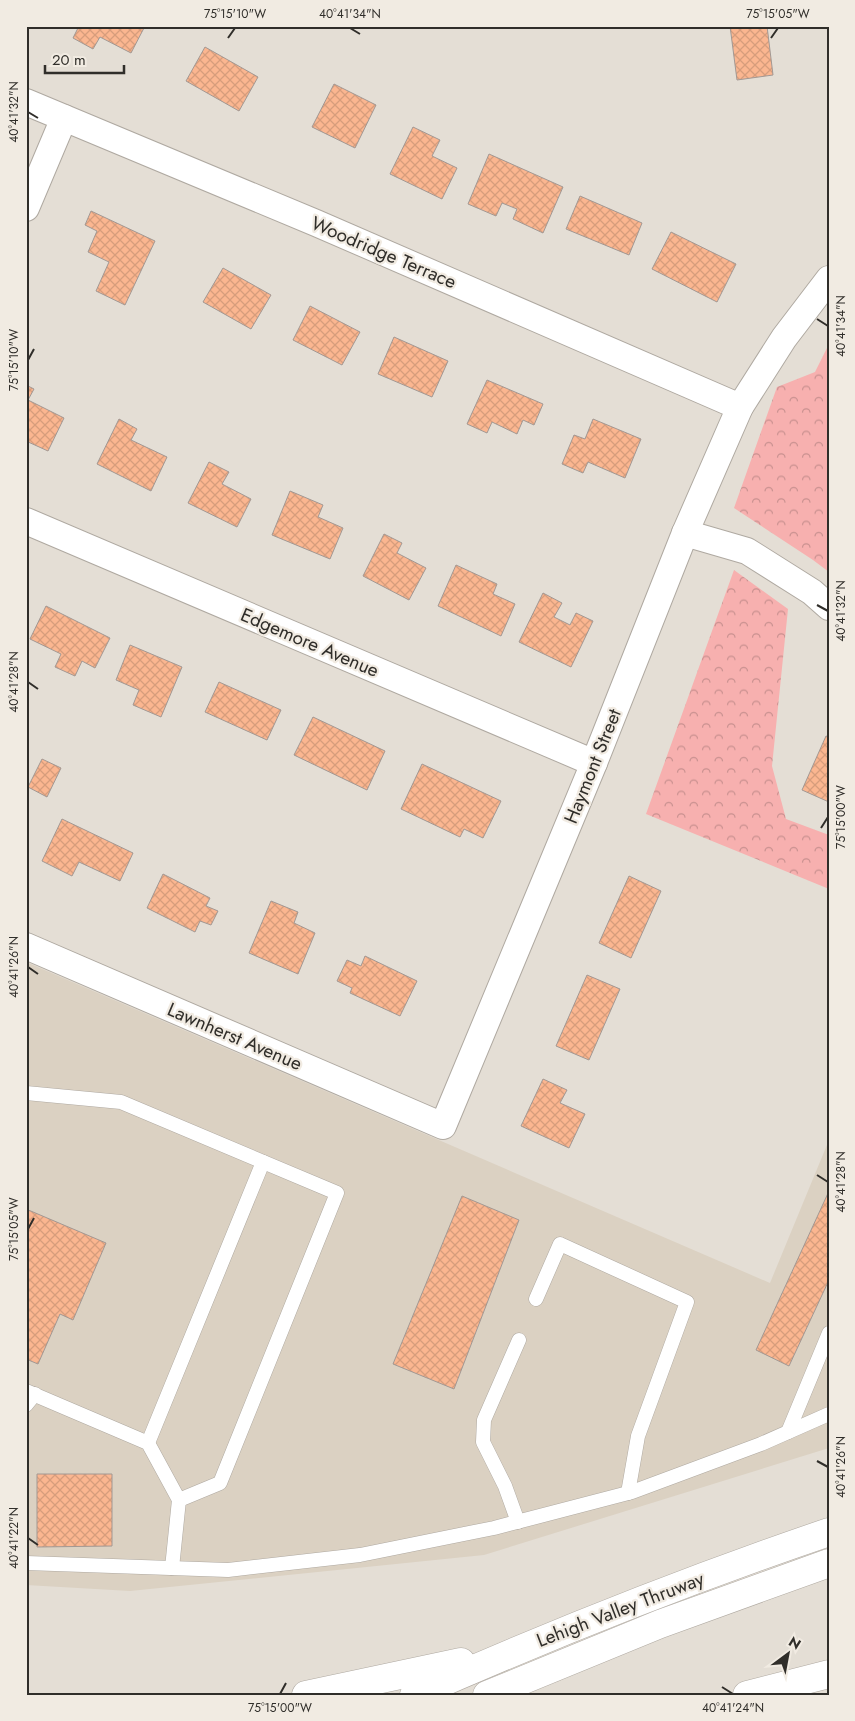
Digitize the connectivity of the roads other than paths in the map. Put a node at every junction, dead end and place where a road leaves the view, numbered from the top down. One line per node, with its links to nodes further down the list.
1 (26, 102): 2 (street, Woodridge Terrace)
2 (64, 118): 3 (street); 5 (street, Woodridge Terrace)
3 (26, 208)
4 (829, 279): 5 (street, Haymont Street)
5 (740, 407): 7 (street, Haymont Street)
6 (26, 521): 9 (street, Edgemore Avenue)
7 (685, 533): 8 (street); 9 (street, Haymont Street)
8 (829, 607)
9 (594, 763): 12 (street, Haymont Street)
10 (26, 946): 12 (street, Lawnherst Avenue)
11 (26, 1094): 13 (lane)
12 (443, 1126)
13 (263, 1162): 20 (lane); 22 (lane)
14 (536, 1299): 21 (lane)
15 (829, 1333): 19 (lane)
16 (519, 1340): 23 (lane)
17 (29, 1396): 20 (lane)
18 (829, 1414): 19 (lane)
19 (788, 1432): 21 (lane)
20 (148, 1443): 22 (lane)
21 (628, 1492): 23 (lane)
22 (179, 1500): 27 (lane)
23 (518, 1522): 27 (lane)
24 (829, 1532): 28 (main road, Lehigh Valley Thruway)
25 (26, 1563): 27 (lane)
26 (829, 1563): 32 (main road, Lehigh Valley Thruway)
27 (172, 1568)
28 (516, 1650): 30 (main road); 31 (main road, Lehigh Valley Thruway)
29 (829, 1674): 33 (main road)
30 (306, 1695)
31 (414, 1695)
32 (487, 1695)
33 (747, 1695)

